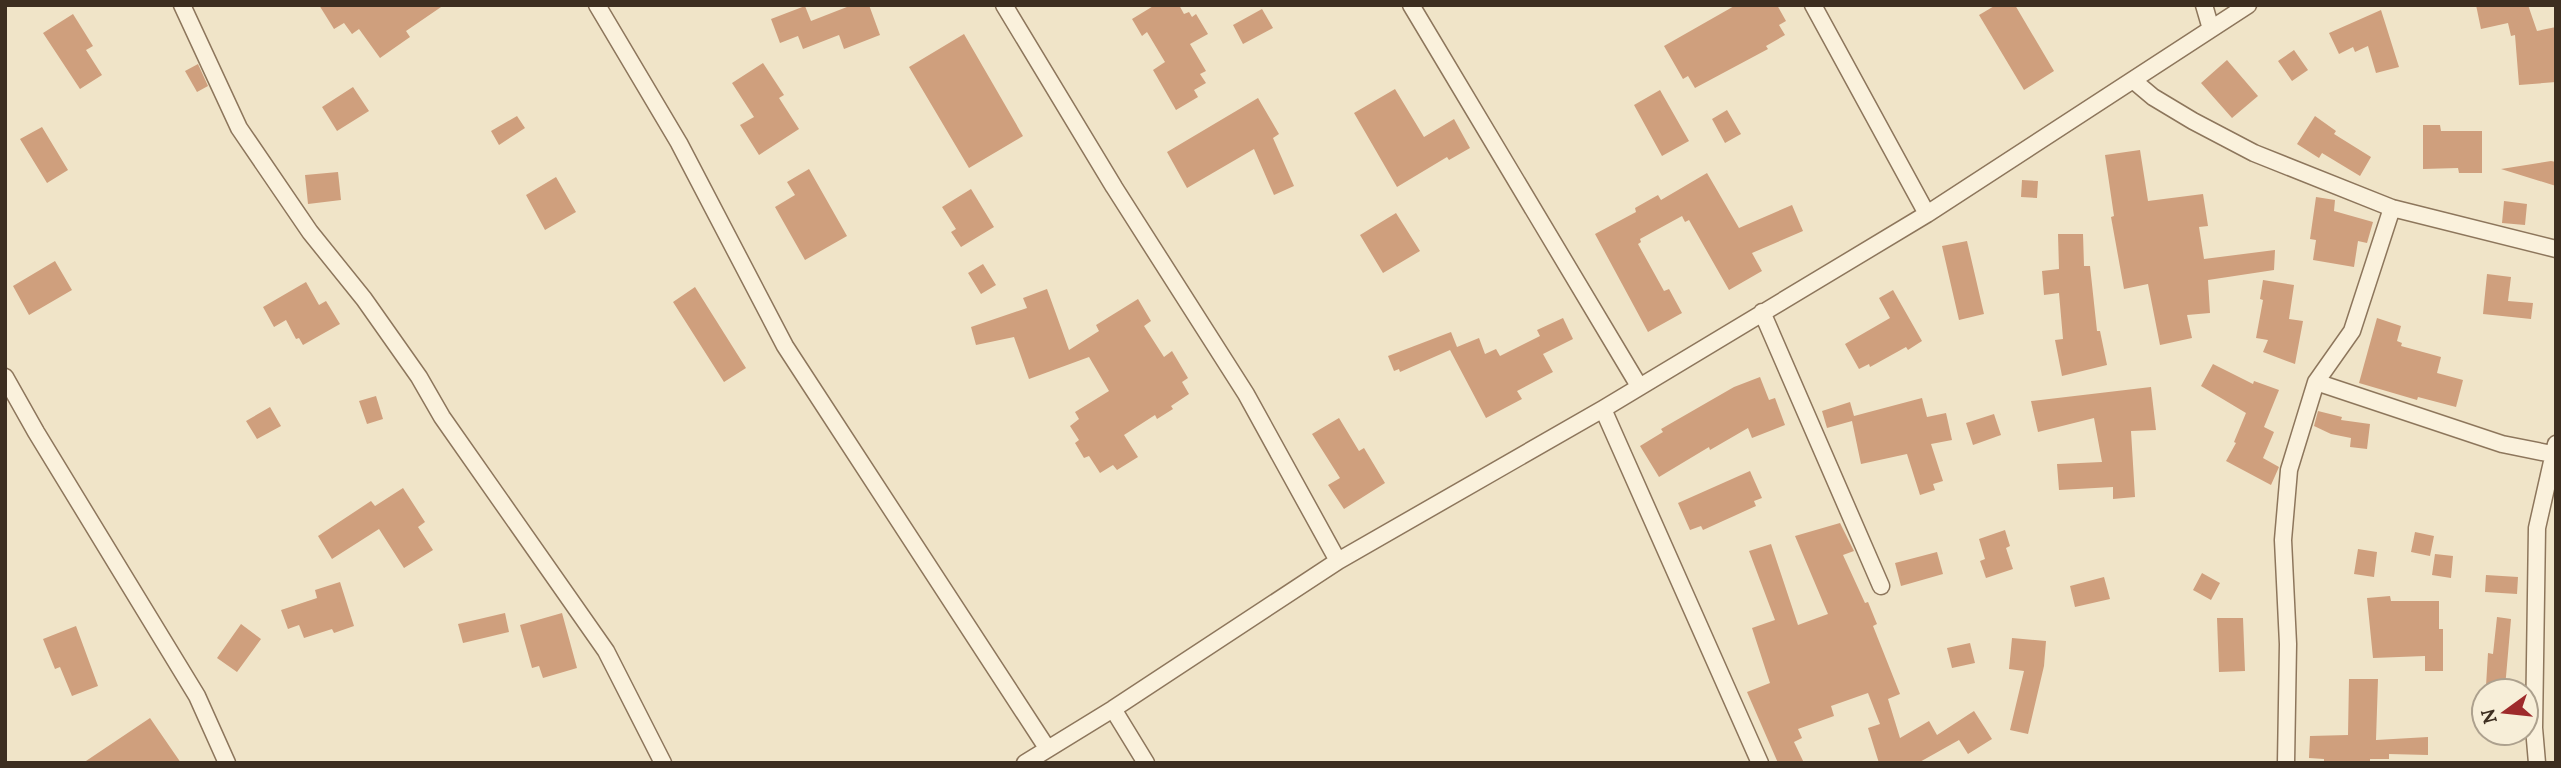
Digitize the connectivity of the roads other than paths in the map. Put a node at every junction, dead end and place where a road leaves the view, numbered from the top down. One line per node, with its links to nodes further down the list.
1 (182, 5): 24 (street)
2 (597, 5): 22 (street)
3 (1004, 5): 19 (street)
4 (1411, 5): 16 (street)
5 (1813, 5): 11 (street)
6 (2204, 5): 8 (street)
7 (2248, 5): 8 (street)
8 (2211, 29): 9 (street)
9 (2134, 81): 10 (street); 11 (street)
10 (2392, 208): 12 (street); 15 (street)
11 (1927, 214): 13 (street)
12 (2556, 249)
13 (1762, 312): 16 (street); 20 (street)
14 (5, 377): 23 (street)
15 (2316, 382): 18 (street); 28 (street)
16 (1639, 386): 17 (street)
17 (1603, 409): 19 (street); 27 (street)
18 (2554, 449): 29 (street)
19 (1338, 561): 21 (street)
20 (1881, 586)
21 (1113, 709): 22 (street); 26 (street)
22 (1047, 748): 25 (street)
23 (227, 763)
24 (663, 763)
25 (1025, 763)
26 (1146, 763)
27 (1760, 763)
28 (2286, 763)
29 (2538, 763)

